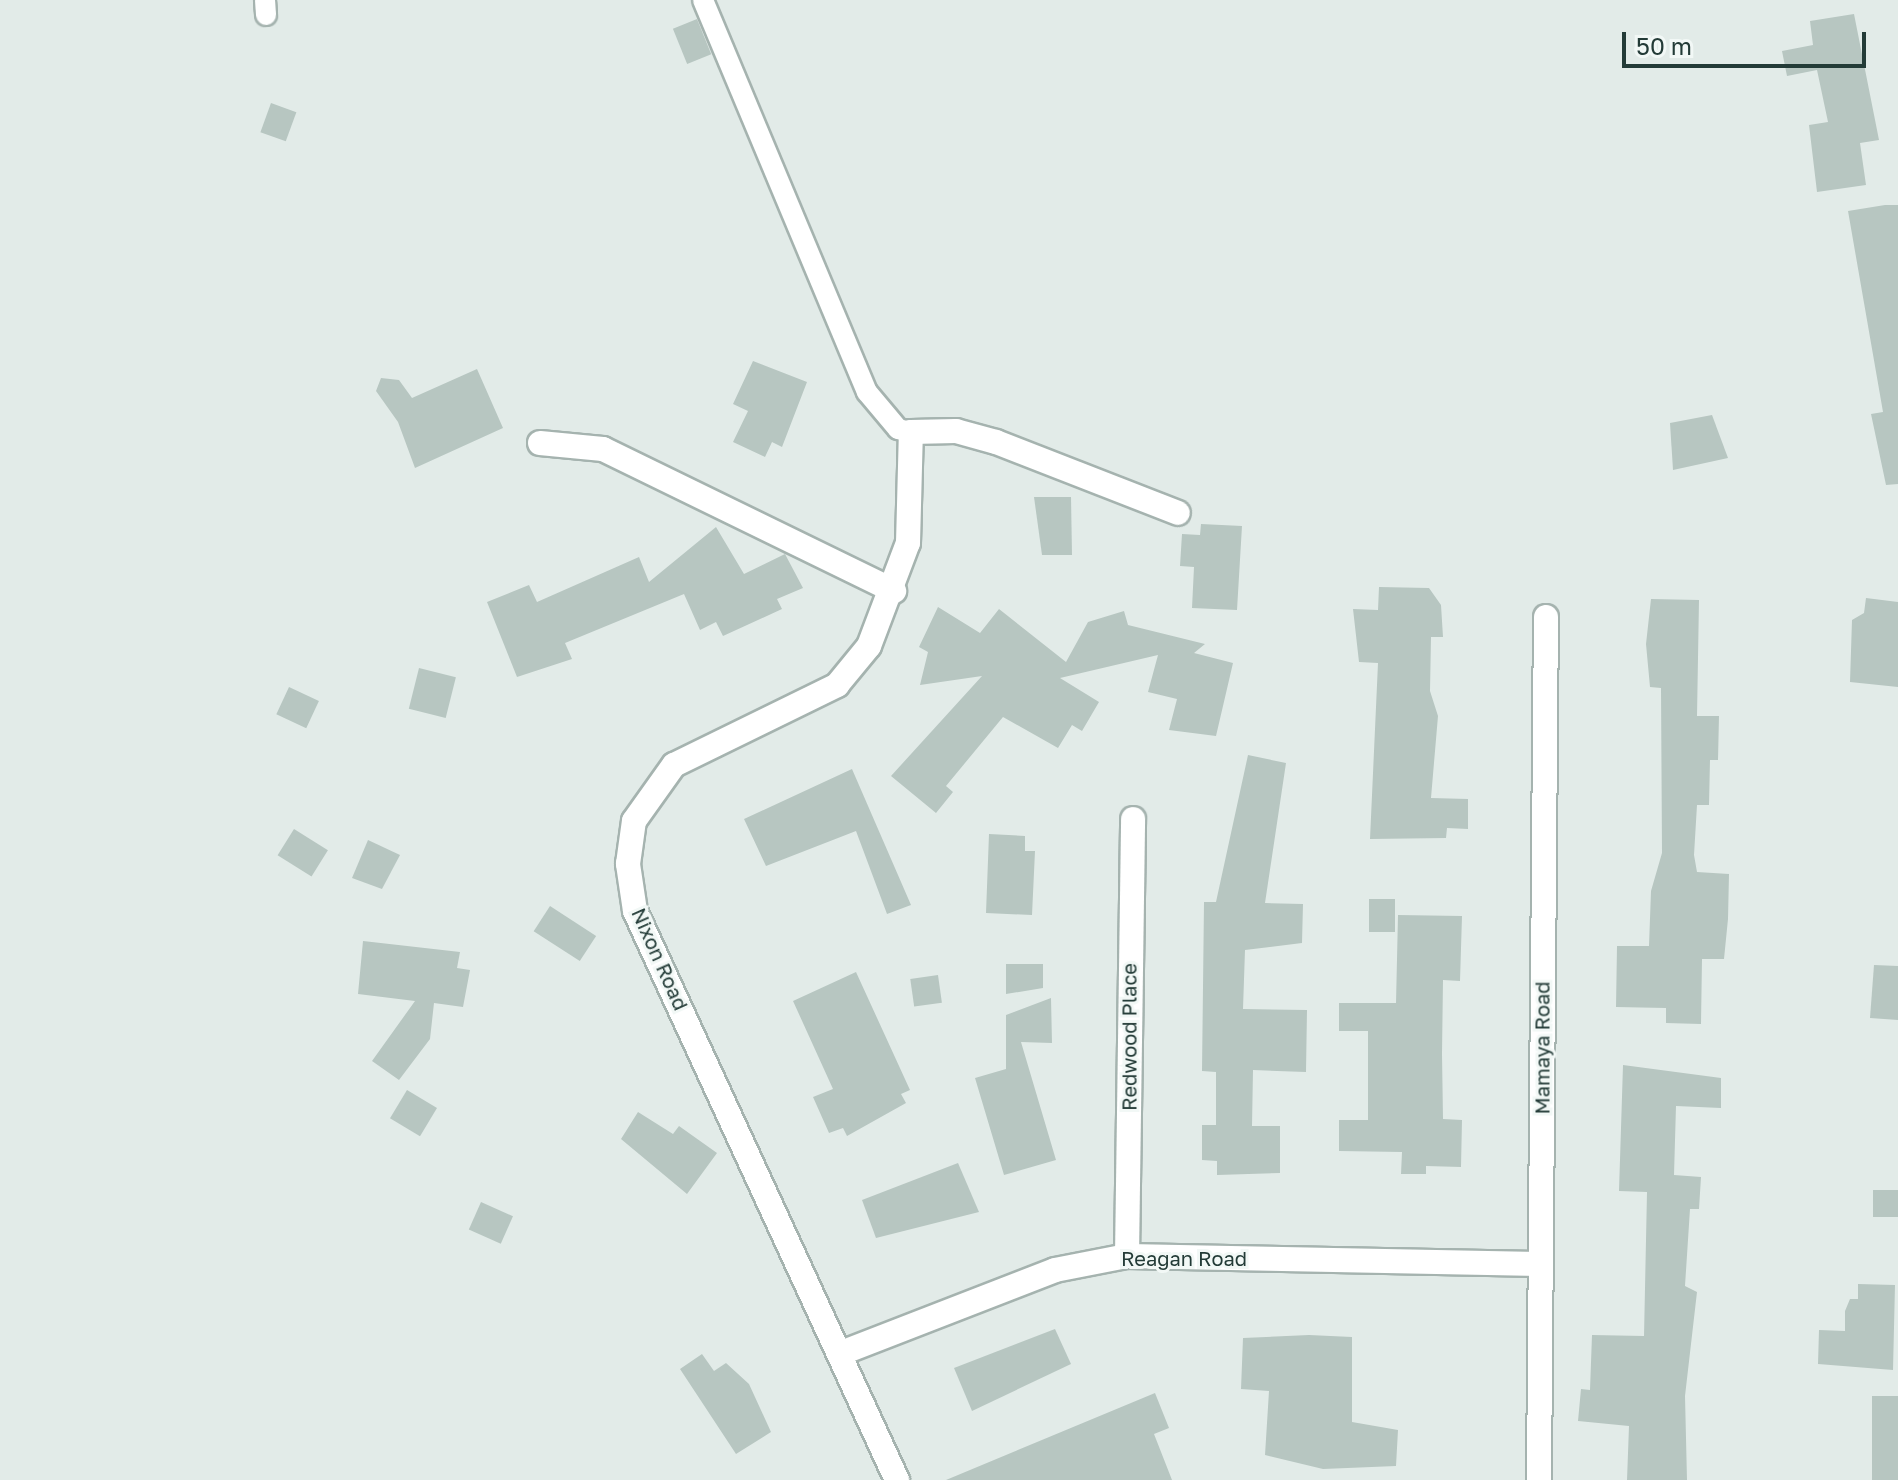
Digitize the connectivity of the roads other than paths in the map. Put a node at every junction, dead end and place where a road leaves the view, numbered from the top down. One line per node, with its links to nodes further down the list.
1 (703, 0): 2 (lane)
2 (911, 432): 4 (street); 5 (street, Nixon Road)
3 (540, 443): 5 (street)
4 (1178, 513)
5 (894, 591): 10 (street, Nixon Road)
6 (1546, 617): 9 (street, Mamaya Road)
7 (1133, 819): 8 (street, Redwood Place)
8 (1127, 1256): 9 (street, Reagan Road); 10 (street, Reagan Road)
9 (1540, 1264): 12 (street, Mamaya Road)
10 (844, 1352): 11 (street, Nixon Road)
11 (897, 1480)
12 (1539, 1480)

